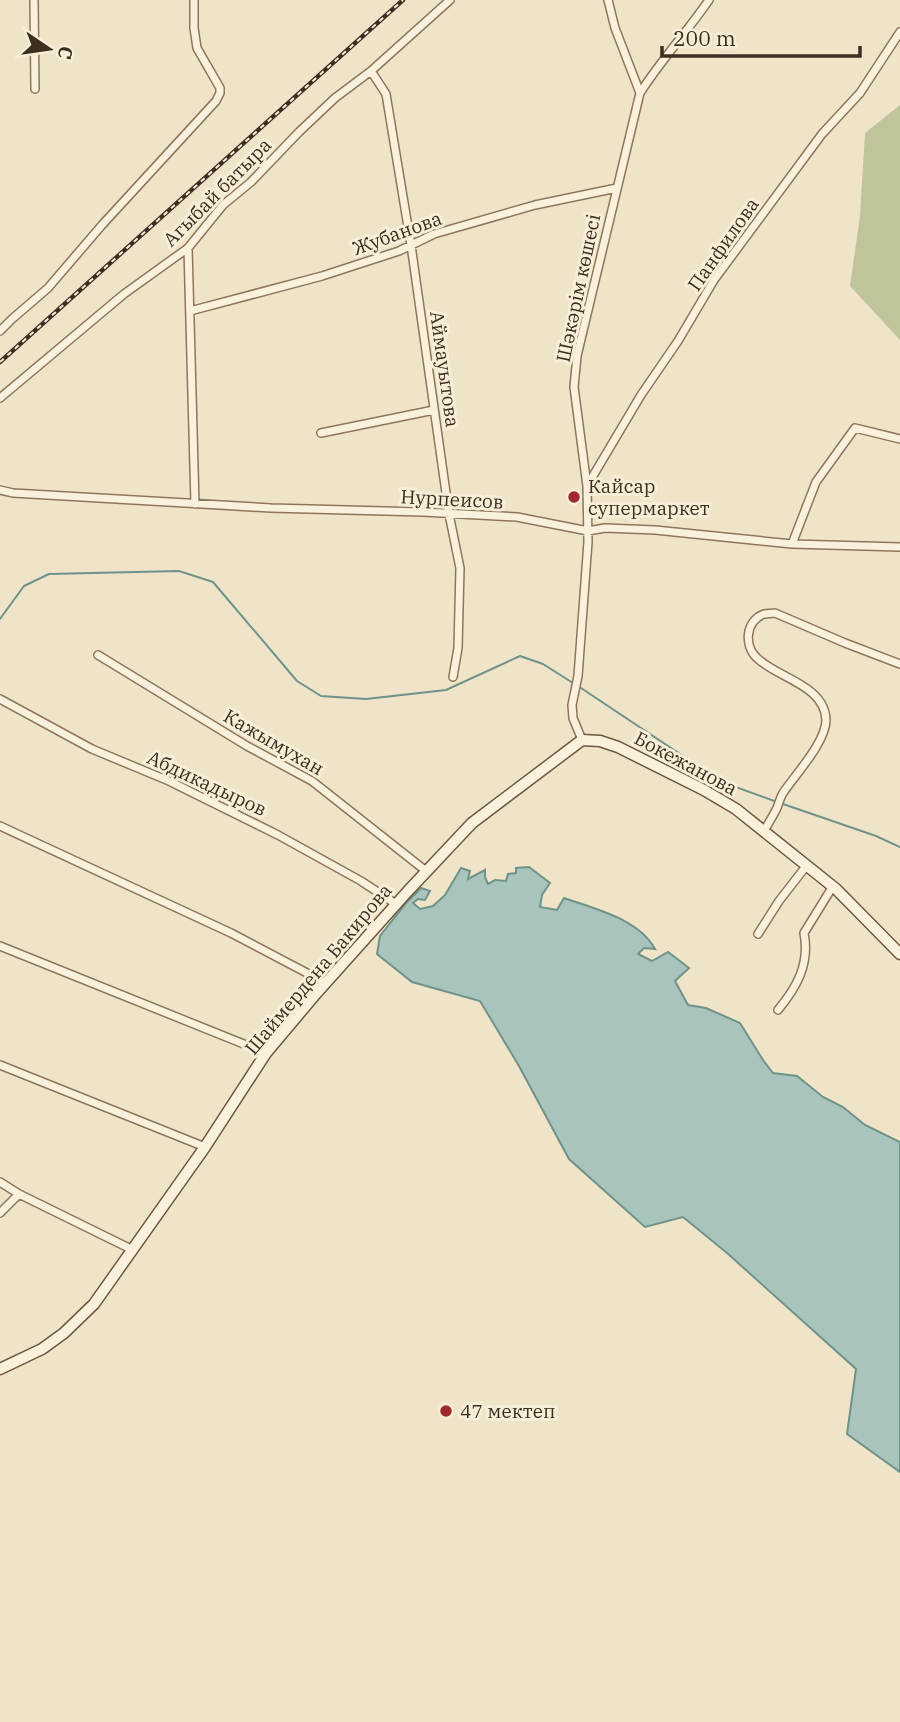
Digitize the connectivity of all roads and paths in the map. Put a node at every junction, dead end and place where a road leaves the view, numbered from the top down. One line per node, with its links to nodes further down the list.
1 (34, 0): 8 (street)
2 (194, 0): 14 (street)
3 (450, 0): 7 (street, Агыбай батыра)
4 (608, 0): 9 (street)
5 (709, 0): 9 (street, Шәкәрім көшесі)
6 (900, 32): 19 (street, Панфилова)
7 (371, 71): 11 (street, Аймауытова); 12 (street, Агыбай батыра)
8 (35, 89)
9 (640, 93): 10 (street, Шәкәрім көшесі)
10 (617, 188): 11 (street, Жубанова); 19 (street, Шәкәрім көшесі)
11 (411, 245): 13 (street, Жубанова); 16 (street, Аймауытова)
12 (188, 248): 13 (street); 15 (street, Агыбай батыра)
13 (190, 311): 21 (street)
14 (0, 331)
15 (0, 398)
16 (434, 410): 17 (street); 22 (street, Аймауытова)
17 (321, 433)
18 (900, 439): 24 (street)
19 (587, 486): 23 (street, Шәкәрім көшесі)
20 (0, 491): 21 (street, Нурпеисов)
21 (195, 504): 22 (street, Нурпеисов)
22 (449, 514): 23 (street, Нурпеисов); 28 (street, Аймауытова)
23 (588, 531): 24 (street, Нурпеисов); 30 (street, Шәкәрім көшесі)
24 (792, 544): 25 (street, Нурпеисов)
25 (900, 547)
26 (97, 655): 34 (street, Кажымухан)
27 (900, 664): 32 (street)
28 (453, 677)
29 (0, 699): 36 (street, Абдикадыров)
30 (582, 740): 32 (street, Бокежанова); 34 (street, Шаймердена Бакирова)
31 (0, 826): 40 (street)
32 (764, 831): 33 (street, Бокежанова)
33 (807, 865): 35 (street, Бокежанова); 37 (street)
34 (426, 871): 36 (street, Шаймердена Бакирова)
35 (833, 886): 39 (street, Бокежанова); 41 (street)
36 (396, 904): 40 (street, Шаймердена Бакирова)
37 (758, 934)
38 (0, 946): 42 (street)
39 (900, 954)
40 (326, 983): 42 (street, Шаймердена Бакирова)
41 (778, 1010)
42 (266, 1053): 44 (street, Шаймердена Бакирова)
43 (0, 1065): 44 (street)
44 (205, 1147): 48 (street, Шаймердена Бакирова)
45 (0, 1182): 46 (street)
46 (19, 1194): 47 (street); 48 (street)
47 (0, 1213)
48 (133, 1250): 49 (street, Шаймердена Бакирова)
49 (0, 1369)

